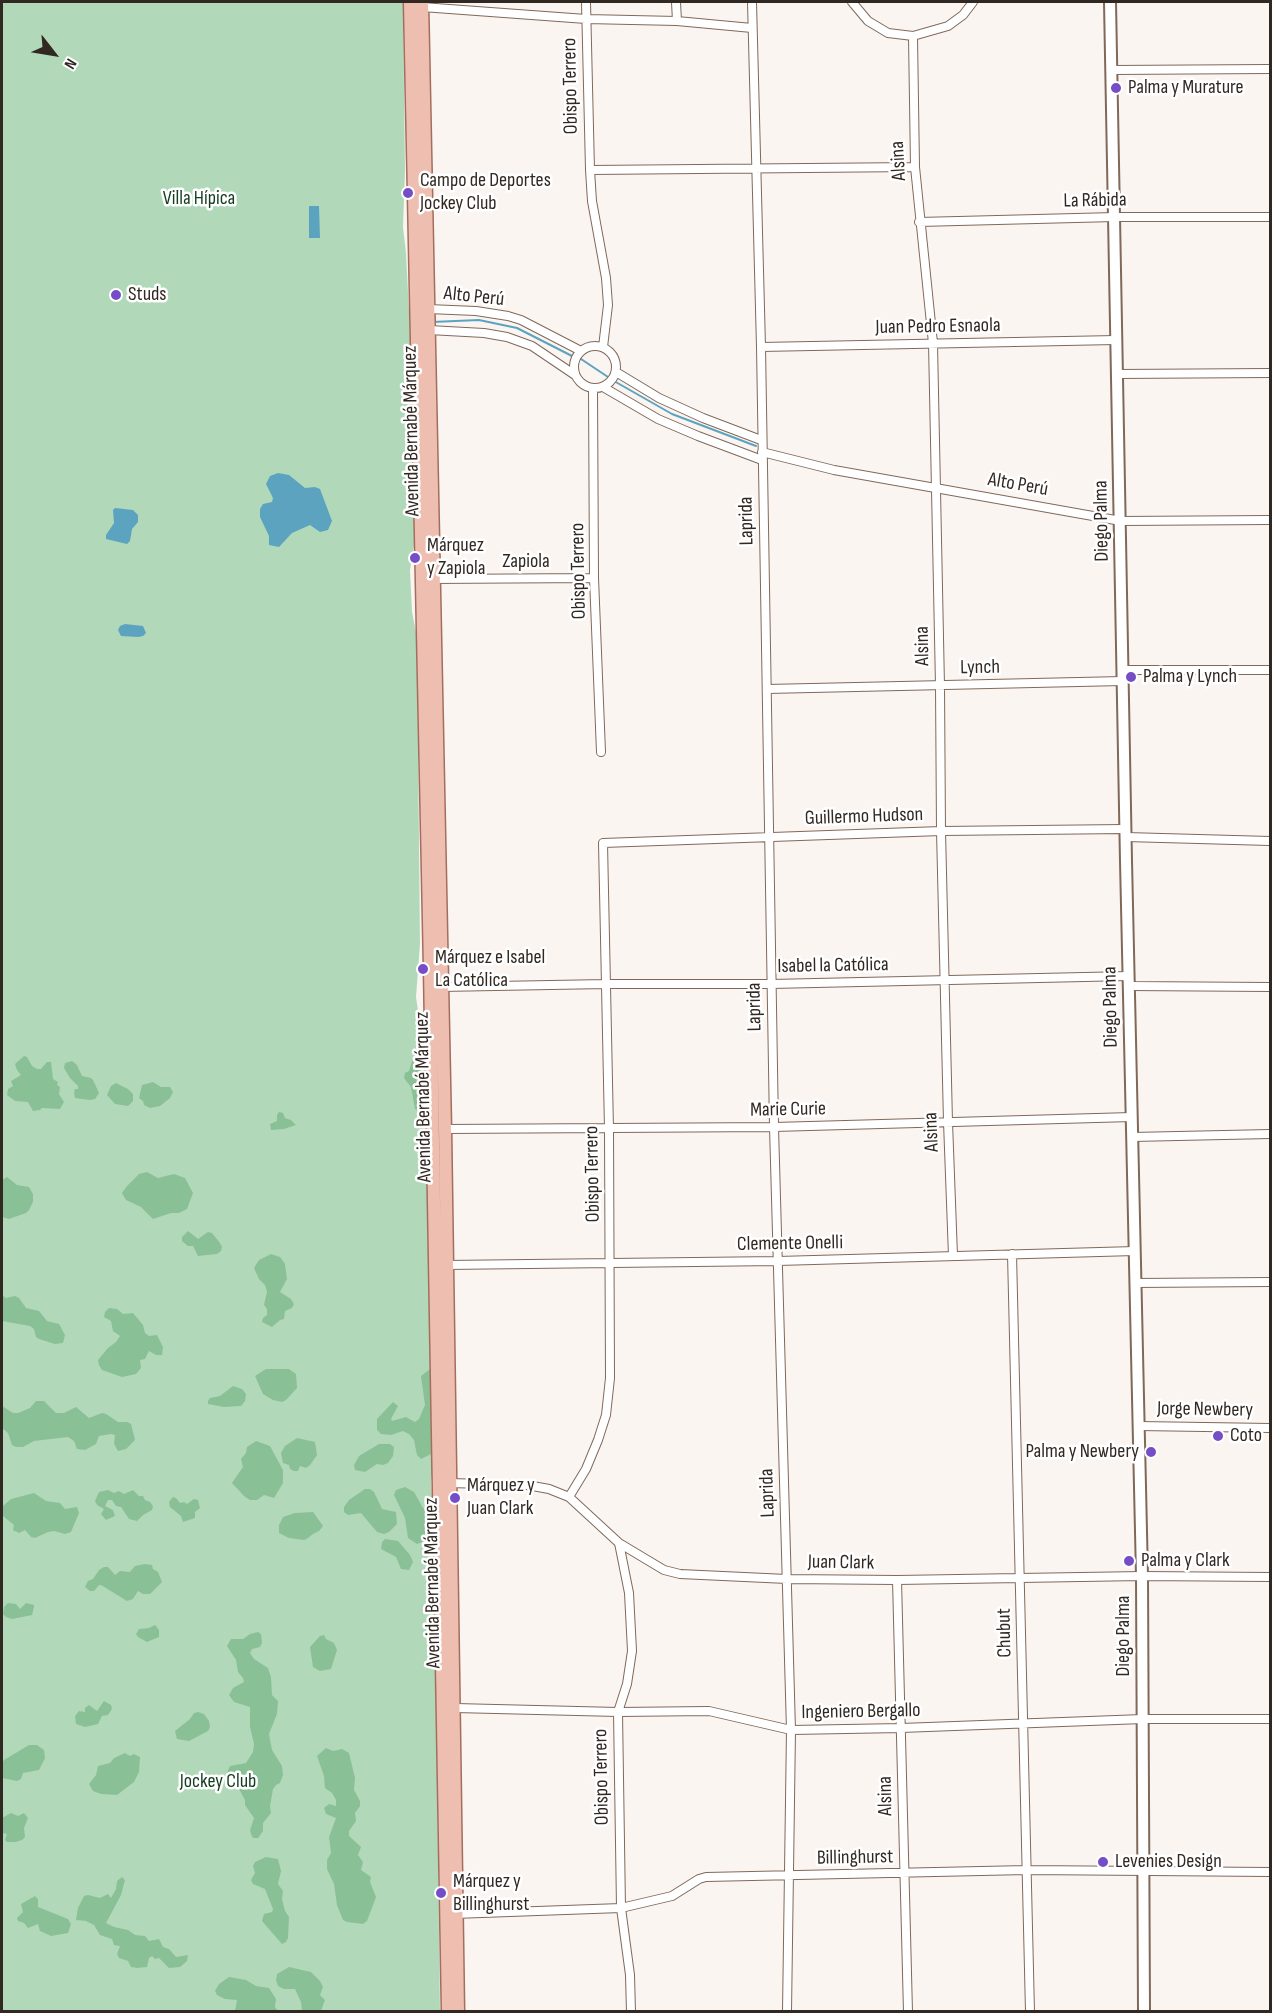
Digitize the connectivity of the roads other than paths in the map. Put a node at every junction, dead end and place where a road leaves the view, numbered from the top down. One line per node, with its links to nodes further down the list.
1 (410, 2): 40 (main road, Avenida Bernabé Márquez)
2 (586, 2): 9 (street, Obispo Terrero)
3 (676, 2): 10 (street)
4 (752, 2): 11 (street, Laprida)
5 (852, 2): 12 (street)
6 (973, 2): 12 (street)
7 (1110, 2): 14 (main road, Diego Palma)
8 (422, 4): 9 (street); 21 (main road, Avenida Bernabé Márquez)
9 (586, 19): 10 (street); 17 (street, Obispo Terrero)
10 (677, 21): 11 (street)
11 (752, 28): 16 (street, Laprida)
12 (913, 36): 15 (street, Alsina)
13 (1270, 69): 14 (street)
14 (1111, 70): 18 (main road, Diego Palma)
15 (915, 167): 16 (street); 20 (street, Alsina)
16 (756, 168): 17 (street); 26 (street, Laprida)
17 (590, 170): 25 (street, Obispo Terrero)
18 (1115, 217): 19 (street, La Rábida); 20 (street, La Rábida); 23 (main road, Diego Palma)
19 (1270, 217)
20 (919, 222): 24 (street, Alsina)
21 (428, 309): 22 (main road, Avenida Bernabé Márquez); 27 (street, Alto Perú)
22 (429, 330): 31 (street, Alto Perú); 40 (main road, Avenida Bernabé Márquez)
23 (1116, 340): 24 (street, Juan Pedro Esnaola); 30 (main road, Diego Palma)
24 (933, 343): 26 (street, Juan Pedro Esnaola); 36 (street, Alsina)
25 (603, 347): 27 (street); 28 (street)
26 (761, 347): 34 (street, Laprida)
27 (581, 351): 31 (street)
28 (616, 372): 32 (street); 34 (street)
29 (1270, 373): 30 (street)
30 (1117, 374): 38 (main road, Diego Palma)
31 (575, 375): 33 (street)
32 (603, 387): 33 (street); 35 (street, Alto Perú)
33 (593, 388): 39 (street, Obispo Terrero)
34 (761, 440): 35 (street, Laprida)
35 (762, 456): 36 (street, Alto Perú); 44 (street, Laprida)
36 (936, 487): 38 (street, Alto Perú); 43 (street, Alsina)
37 (1270, 520): 38 (street, Alto Perú)
38 (1121, 521): 42 (main road, Diego Palma)
39 (594, 578): 40 (street, Zapiola); 45 (street, Obispo Terrero)
40 (428, 579): 55 (main road, Avenida Bernabé Márquez)
41 (1270, 670): 42 (street, Lynch)
42 (1122, 676): 43 (street, Lynch); 47 (main road, Diego Palma)
43 (940, 686): 44 (street, Lynch); 46 (street, Alsina)
44 (767, 689): 48 (street, Laprida)
45 (602, 752)
46 (941, 831): 47 (street, Guillermo Hudson); 48 (street, Guillermo Hudson); 51 (street, Alsina)
47 (1126, 833): 49 (street, Guillermo Hudson); 52 (main road, Diego Palma)
48 (769, 837): 50 (street, Guillermo Hudson); 54 (street, Laprida)
49 (1270, 841)
50 (603, 843): 53 (street, Obispo Terrero)
51 (944, 981): 52 (street, Isabel la Católica); 54 (street, Isabel la Católica); 58 (street, Alsina)
52 (1129, 981): 56 (street, Isabel la Católica); 57 (main road, Diego Palma)
53 (606, 984): 54 (street, Isabel la Católica); 55 (street, Isabel la Católica); 61 (street, Obispo Terrero)
54 (771, 984): 59 (street, Laprida)
55 (436, 987): 60 (main road, Avenida Bernabé Márquez); 74 (main road, Avenida Bernabé Márquez)
56 (1270, 987)
57 (1132, 1117): 58 (street, Marie Curie); 63 (main road, Diego Palma)
58 (948, 1122): 59 (street, Marie Curie); 66 (street, Alsina)
59 (774, 1127): 61 (street, Marie Curie); 67 (street, Laprida)
60 (445, 1129): 61 (street, Marie Curie); 69 (main road, Avenida Bernabé Márquez)
61 (609, 1129): 68 (street, Obispo Terrero)
62 (1270, 1134): 63 (street)
63 (1132, 1137): 64 (main road, Diego Palma)
64 (1135, 1251): 65 (street, Clemente Onelli); 71 (main road, Diego Palma)
65 (1012, 1254): 66 (street, Clemente Onelli); 79 (street, Chubut)
66 (953, 1256): 67 (street, Clemente Onelli)
67 (778, 1261): 68 (street, Clemente Onelli); 80 (street, Laprida)
68 (610, 1264): 69 (street, Clemente Onelli); 75 (street, Obispo Terrero)
69 (446, 1265): 74 (main road, Avenida Bernabé Márquez)
70 (1270, 1282): 71 (street)
71 (1135, 1283): 72 (main road, Diego Palma)
72 (1138, 1426): 73 (street, Jorge Newbery); 77 (main road, Diego Palma)
73 (1270, 1428)
74 (445, 1483): 75 (street, Juan Clark); 82 (main road, Avenida Bernabé Márquez); 95 (main road, Avenida Bernabé Márquez)
75 (569, 1497): 76 (street, Juan Clark)
76 (619, 1543): 80 (street, Juan Clark); 83 (street, Obispo Terrero)
77 (1142, 1576): 78 (street, Juan Clark); 79 (street, Juan Clark); 84 (main road, Diego Palma)
78 (1270, 1577)
79 (1020, 1578): 81 (street, Juan Clark); 86 (street, Chubut)
80 (787, 1579): 81 (street, Juan Clark); 88 (street, Laprida)
81 (897, 1580): 87 (street, Alsina)
82 (455, 1708): 83 (street, Ingeniero Bergallo); 95 (main road, Avenida Bernabé Márquez)
83 (618, 1712): 88 (street, Ingeniero Bergallo); 94 (street, Obispo Terrero)
84 (1143, 1719): 85 (street, Ingeniero Bergallo); 86 (street, Ingeniero Bergallo); 90 (main road, Diego Palma)
85 (1270, 1719)
86 (1023, 1723): 87 (street, Ingeniero Bergallo); 89 (street, Chubut)
87 (901, 1728): 88 (street, Ingeniero Bergallo); 92 (street, Alsina)
88 (791, 1730): 93 (street, Laprida)
89 (1027, 1870): 90 (street, Billinghurst); 92 (street, Billinghurst); 101 (street, Chubut)
90 (1143, 1871): 91 (street, Billinghurst); 102 (main road, Diego Palma)
91 (1270, 1872)
92 (904, 1874): 93 (street, Billinghurst); 100 (street, Alsina)
93 (790, 1876): 94 (street, Billinghurst); 99 (street, Laprida)
94 (621, 1908): 95 (street, Billinghurst); 98 (street, Obispo Terrero)
95 (451, 1914): 96 (main road, Avenida Bernabé Márquez); 97 (main road, Avenida Bernabé Márquez)
96 (448, 2012)
97 (459, 2012)
98 (631, 2012)
99 (787, 2012)
100 (908, 2012)
101 (1030, 2012)
102 (1144, 2012)

